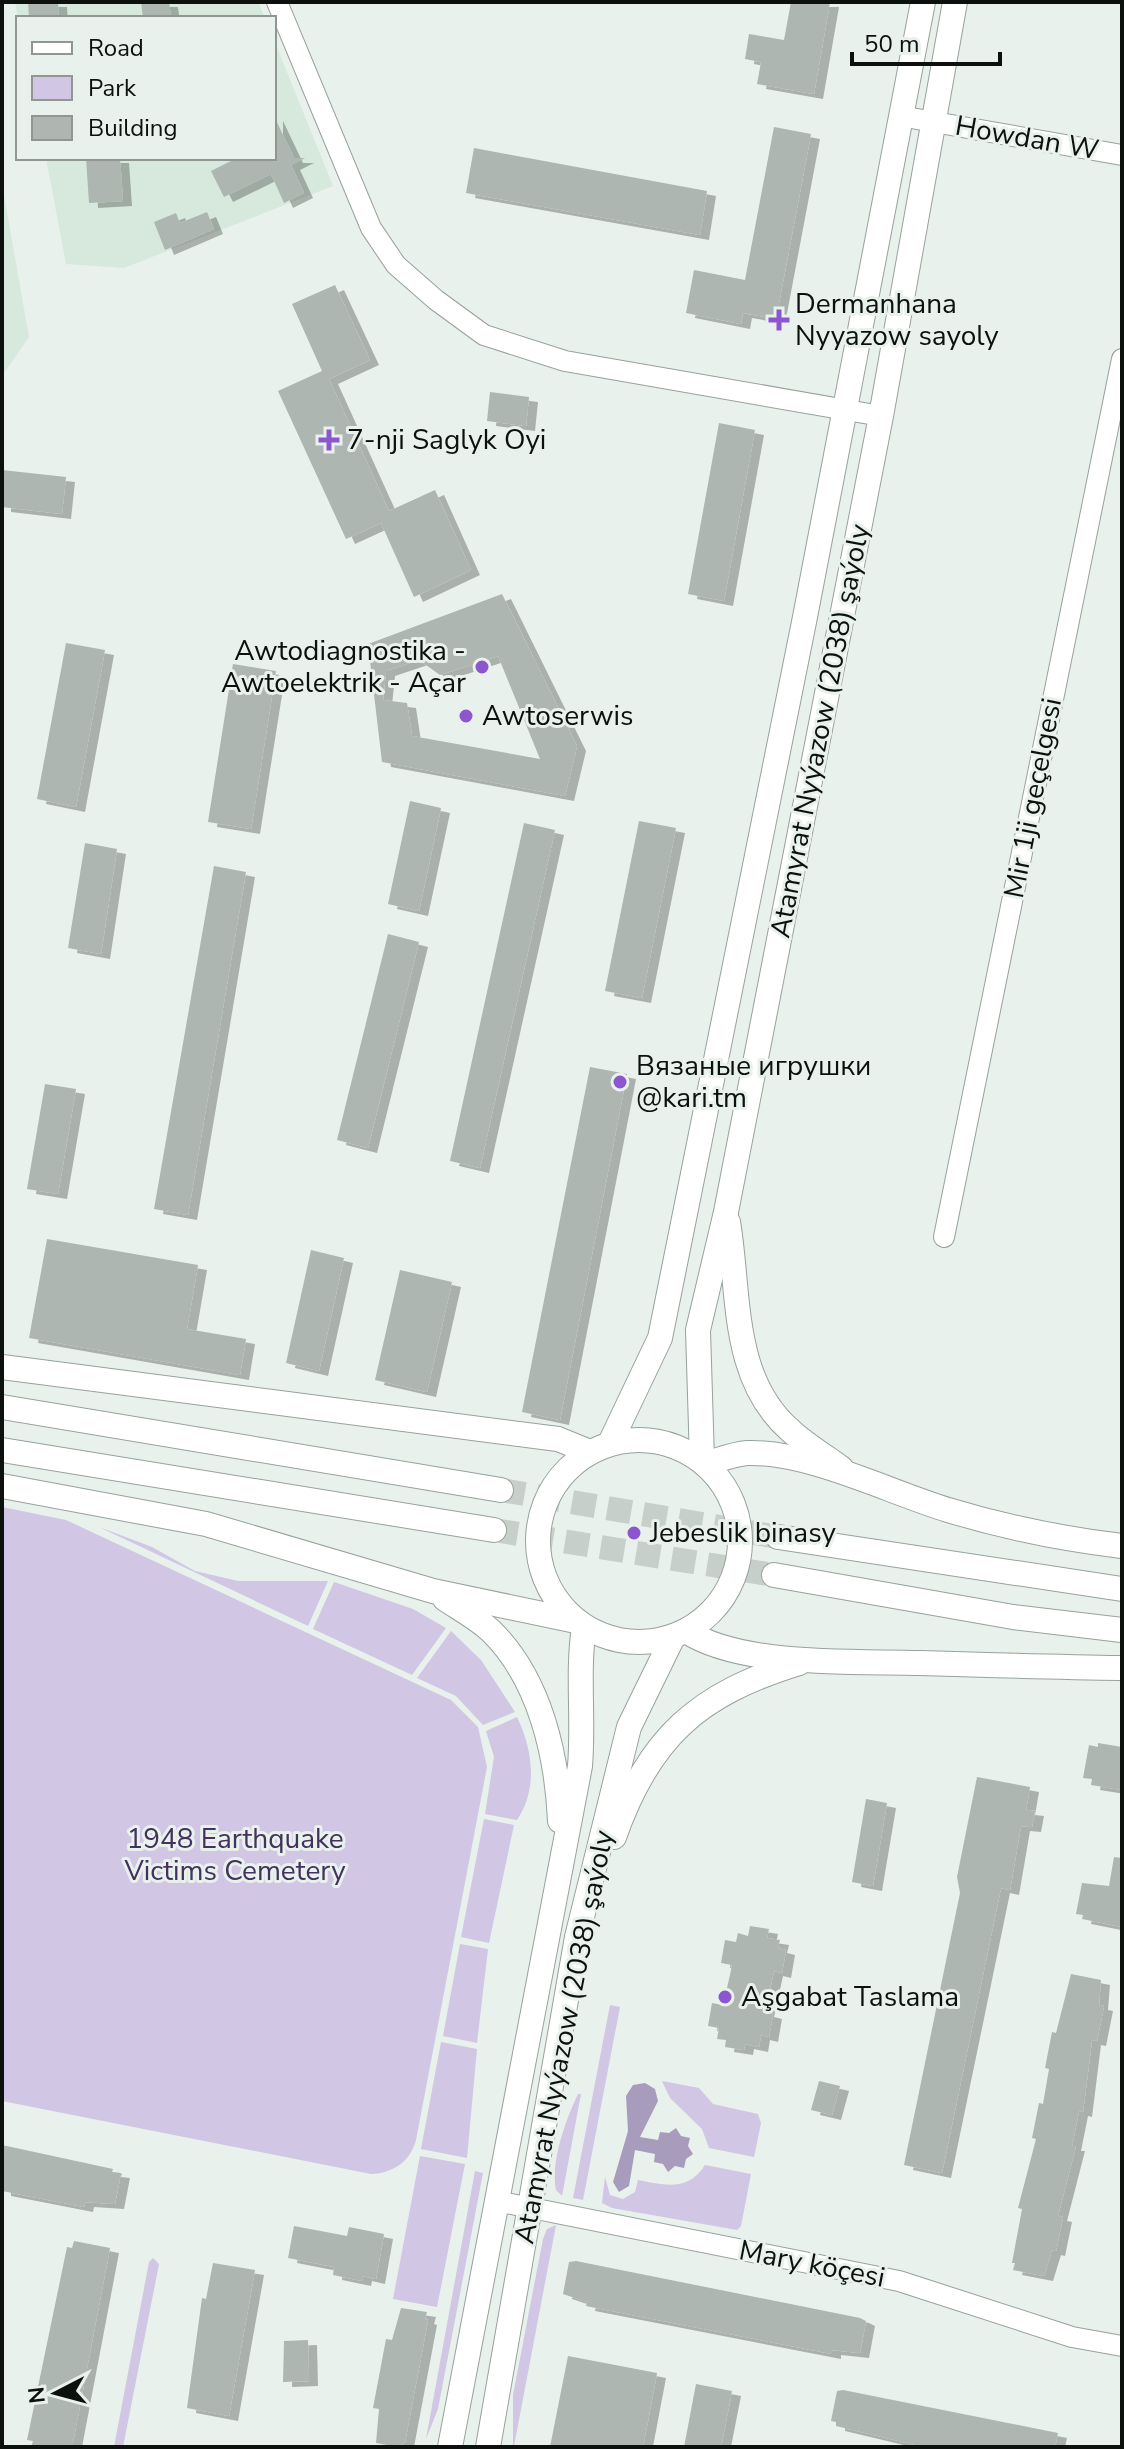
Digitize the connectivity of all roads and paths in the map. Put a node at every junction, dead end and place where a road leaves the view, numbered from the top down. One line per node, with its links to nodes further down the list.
1 (277, 2): 8 (street)
2 (923, 2): 4 (main road, Atamyrat Nyýazow (2038) şaýoly)
3 (955, 2): 5 (main road, Atamyrat Nyýazow (2038) şaýoly)
4 (900, 116): 5 (street, Howdan W); 8 (main road, Atamyrat Nyýazow (2038) şaýoly)
5 (931, 121): 6 (street, Howdan W); 9 (main road, Atamyrat Nyýazow (2038) şaýoly)
6 (1122, 155)
7 (1122, 359): 11 (street, Mir 1ji geçelgesi)
8 (845, 410): 9 (street); 14 (main road, Atamyrat Nyýazow (2038) şaýoly)
9 (881, 416): 10 (main road, Atamyrat Nyýazow (2038) şaýoly)
10 (726, 1212): 16 (main road, Atamyrat Nyýazow (2038) şaýoly); 17 (main road)
11 (944, 1237)
12 (2, 1367): 14 (main road)
13 (2, 1407): 19 (main road)
14 (600, 1446): 16 (main road); 26 (main road)
15 (2, 1450): 20 (main road)
16 (703, 1462): 17 (main road); 28 (main road)
17 (853, 1476): 22 (main road)
18 (2, 1486): 25 (main road)
19 (501, 1490)
20 (494, 1530)
21 (778, 1537): 24 (main road)
22 (1122, 1546)
23 (774, 1575): 27 (main road)
24 (1122, 1589)
25 (433, 1591): 26 (main road); 31 (main road)
26 (580, 1624): 28 (main road); 31 (main road, Atamyrat Nyýazow (2038) şaýoly)
27 (1122, 1630)
28 (679, 1634): 29 (main road); 32 (main road, Atamyrat Nyýazow (2038) şaýoly)
29 (809, 1660): 30 (main road); 32 (main road)
30 (1122, 1668)
31 (562, 1865): 33 (main road, Atamyrat Nyýazow (2038) şaýoly)
32 (577, 1937): 34 (main road, Atamyrat Nyýazow (2038) şaýoly)
33 (496, 2201): 34 (street, Mary köçesi); 36 (main road, Atamyrat Nyýazow (2038) şaýoly)
34 (531, 2208): 35 (street, Mary köçesi); 37 (main road, Atamyrat Nyýazow (2038) şaýoly)
35 (1122, 2346)
36 (450, 2447)
37 (488, 2447)

